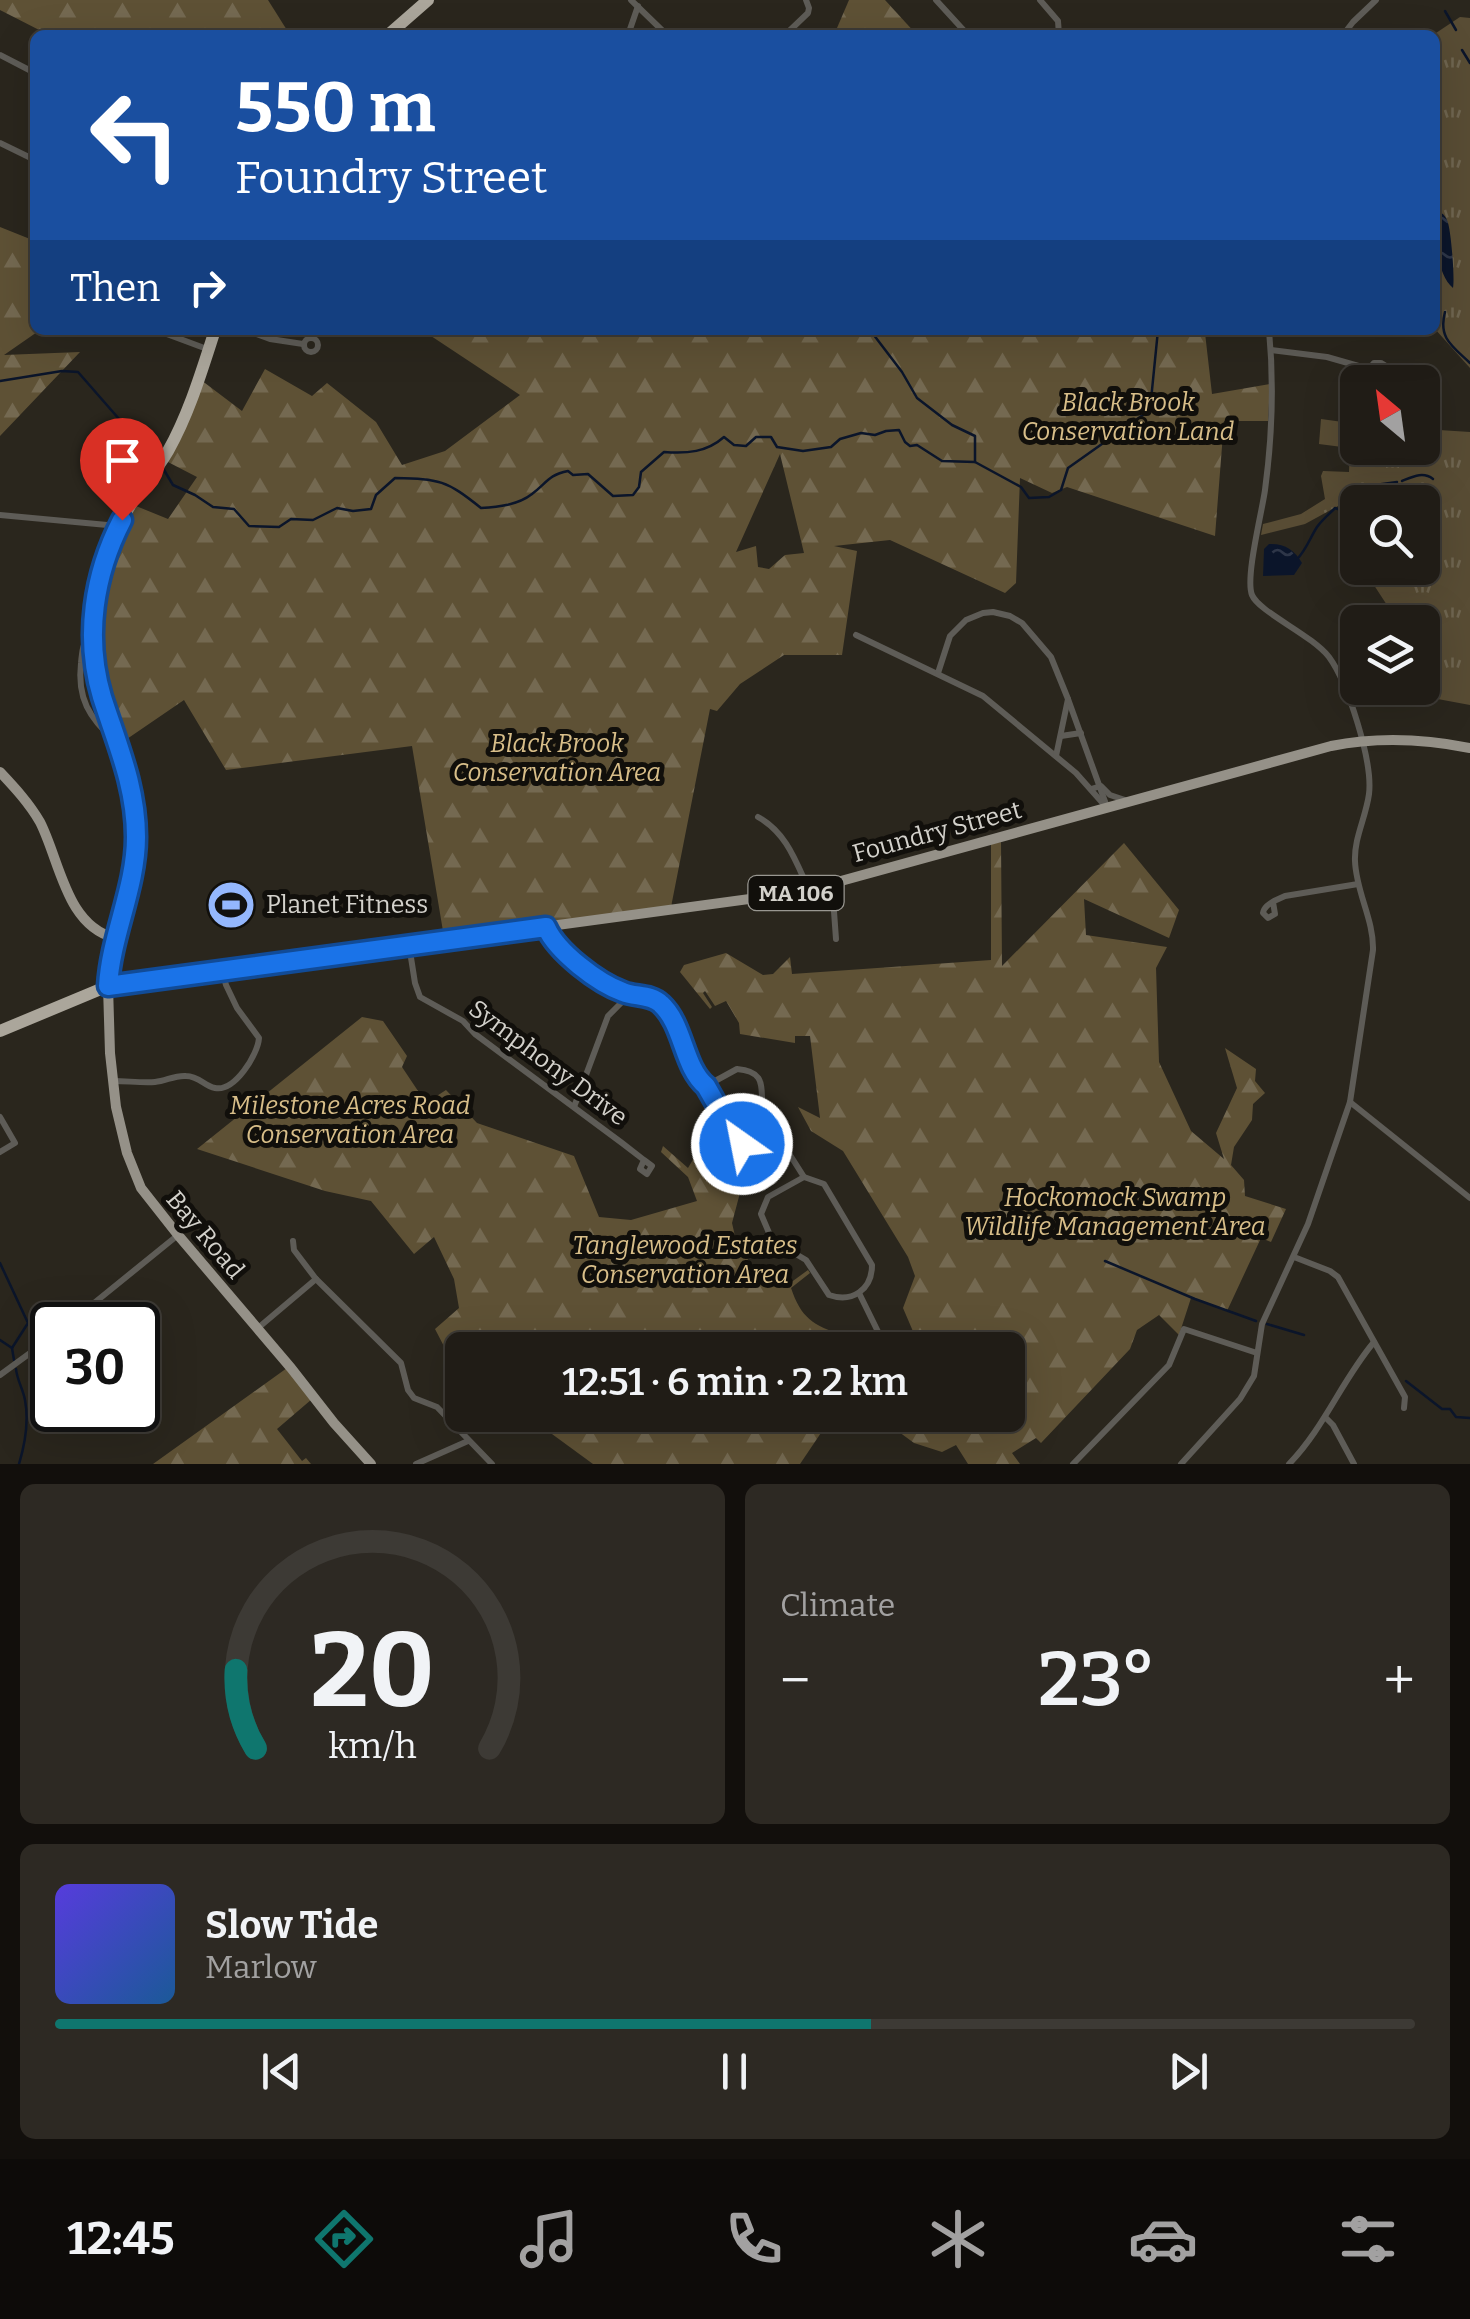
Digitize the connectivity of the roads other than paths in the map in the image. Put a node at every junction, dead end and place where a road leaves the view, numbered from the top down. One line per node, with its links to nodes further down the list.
1 (428, 0): 7 (highway)
2 (936, 0): 11 (street)
3 (1040, 0): 12 (street)
4 (1376, 0): 13 (street)
5 (634, 3): 8 (street); 9 (street)
6 (807, 3): 10 (street)
7 (394, 30)
8 (629, 30)
9 (662, 30)
10 (791, 30)
11 (963, 30)
12 (1059, 30)
13 (1347, 30)
14 (0, 55): 15 (street)
15 (30, 70)
16 (0, 143): 17 (street)
17 (30, 158)
18 (169, 335): 23 (street)
19 (213, 335): 23 (highway)
20 (260, 335): 22 (street)
21 (1270, 335): 24 (street)
22 (303, 344)
23 (208, 350): 27 (highway)
24 (1271, 350): 25 (street); 34 (street)
25 (1356, 365)
26 (0, 515): 27 (street)
27 (119, 526): 28 (highway)
28 (94, 627): 35 (highway); 35 (street)
29 (856, 635): 30 (street)
30 (938, 674): 31 (street); 37 (street)
31 (1068, 699): 32 (street); 33 (street)
32 (1081, 733): 33 (street); 39 (street)
33 (1061, 736): 37 (street)
34 (1362, 740): 36 (main road, Foundry Street / MA 106); 41 (main road, Foundry Street / MA 106); 45 (street)
35 (118, 744): 49 (highway)
36 (1470, 748)
37 (1056, 756): 40 (street)
38 (0, 772): 49 (main road)
39 (1101, 786): 40 (street); 41 (street); 42 (street)
40 (1091, 789): 42 (street)
41 (1137, 800): 42 (main road, Foundry Street / MA 106)
42 (1108, 808): 44 (main road, Foundry Street / MA 106)
43 (758, 816): 46 (street)
44 (832, 884): 46 (main road, Foundry Street / MA 106); 50 (street)
45 (1358, 884): 47 (street); 58 (street)
46 (807, 891): 48 (main road, Foundry Street / MA 106)
47 (1273, 902)
48 (546, 927): 51 (main road, Foundry Street / MA 106); 54 (street)
49 (115, 938): 53 (highway)
50 (836, 939)
51 (409, 945): 52 (main road, Foundry Street / MA 106); 59 (street, Symphony Drive)
52 (222, 970): 53 (main road, Foundry Street / MA 106); 56 (street)
53 (108, 986): 55 (highway, Foundry Street / MA 106); 56 (main road, Bay Road)
54 (625, 993): 57 (street); 59 (street)
55 (0, 1031)
56 (113, 1081): 66 (main road, Bay Road)
57 (706, 1086): 61 (street); 64 (street)
58 (1350, 1102): 65 (street); 68 (street)
59 (574, 1107): 63 (street, Symphony Drive)
60 (0, 1117): 62 (street)
61 (734, 1135)
62 (0, 1152)
63 (644, 1160)
64 (804, 1177): 70 (street); 70 (street)
65 (1470, 1198)
66 (178, 1235): 71 (street); 72 (main road, Bay Road)
67 (293, 1241): 69 (street)
68 (1294, 1257): 74 (street); 76 (street)
69 (316, 1279): 72 (street); 80 (street)
70 (859, 1293): 73 (street)
71 (95, 1302)
72 (258, 1328): 81 (main road, Bay Road)
73 (878, 1332)
74 (1374, 1342): 78 (street); 79 (street)
75 (30, 1352): 77 (street)
76 (1257, 1354): 84 (street); 85 (street)
77 (0, 1375)
78 (1404, 1408)
79 (1326, 1417): 86 (street); 87 (street)
80 (468, 1441): 82 (street); 83 (street)
81 (371, 1464)
82 (416, 1464)
83 (492, 1464)
84 (1073, 1464)
85 (1182, 1464)
86 (1289, 1464)
87 (1354, 1464)

